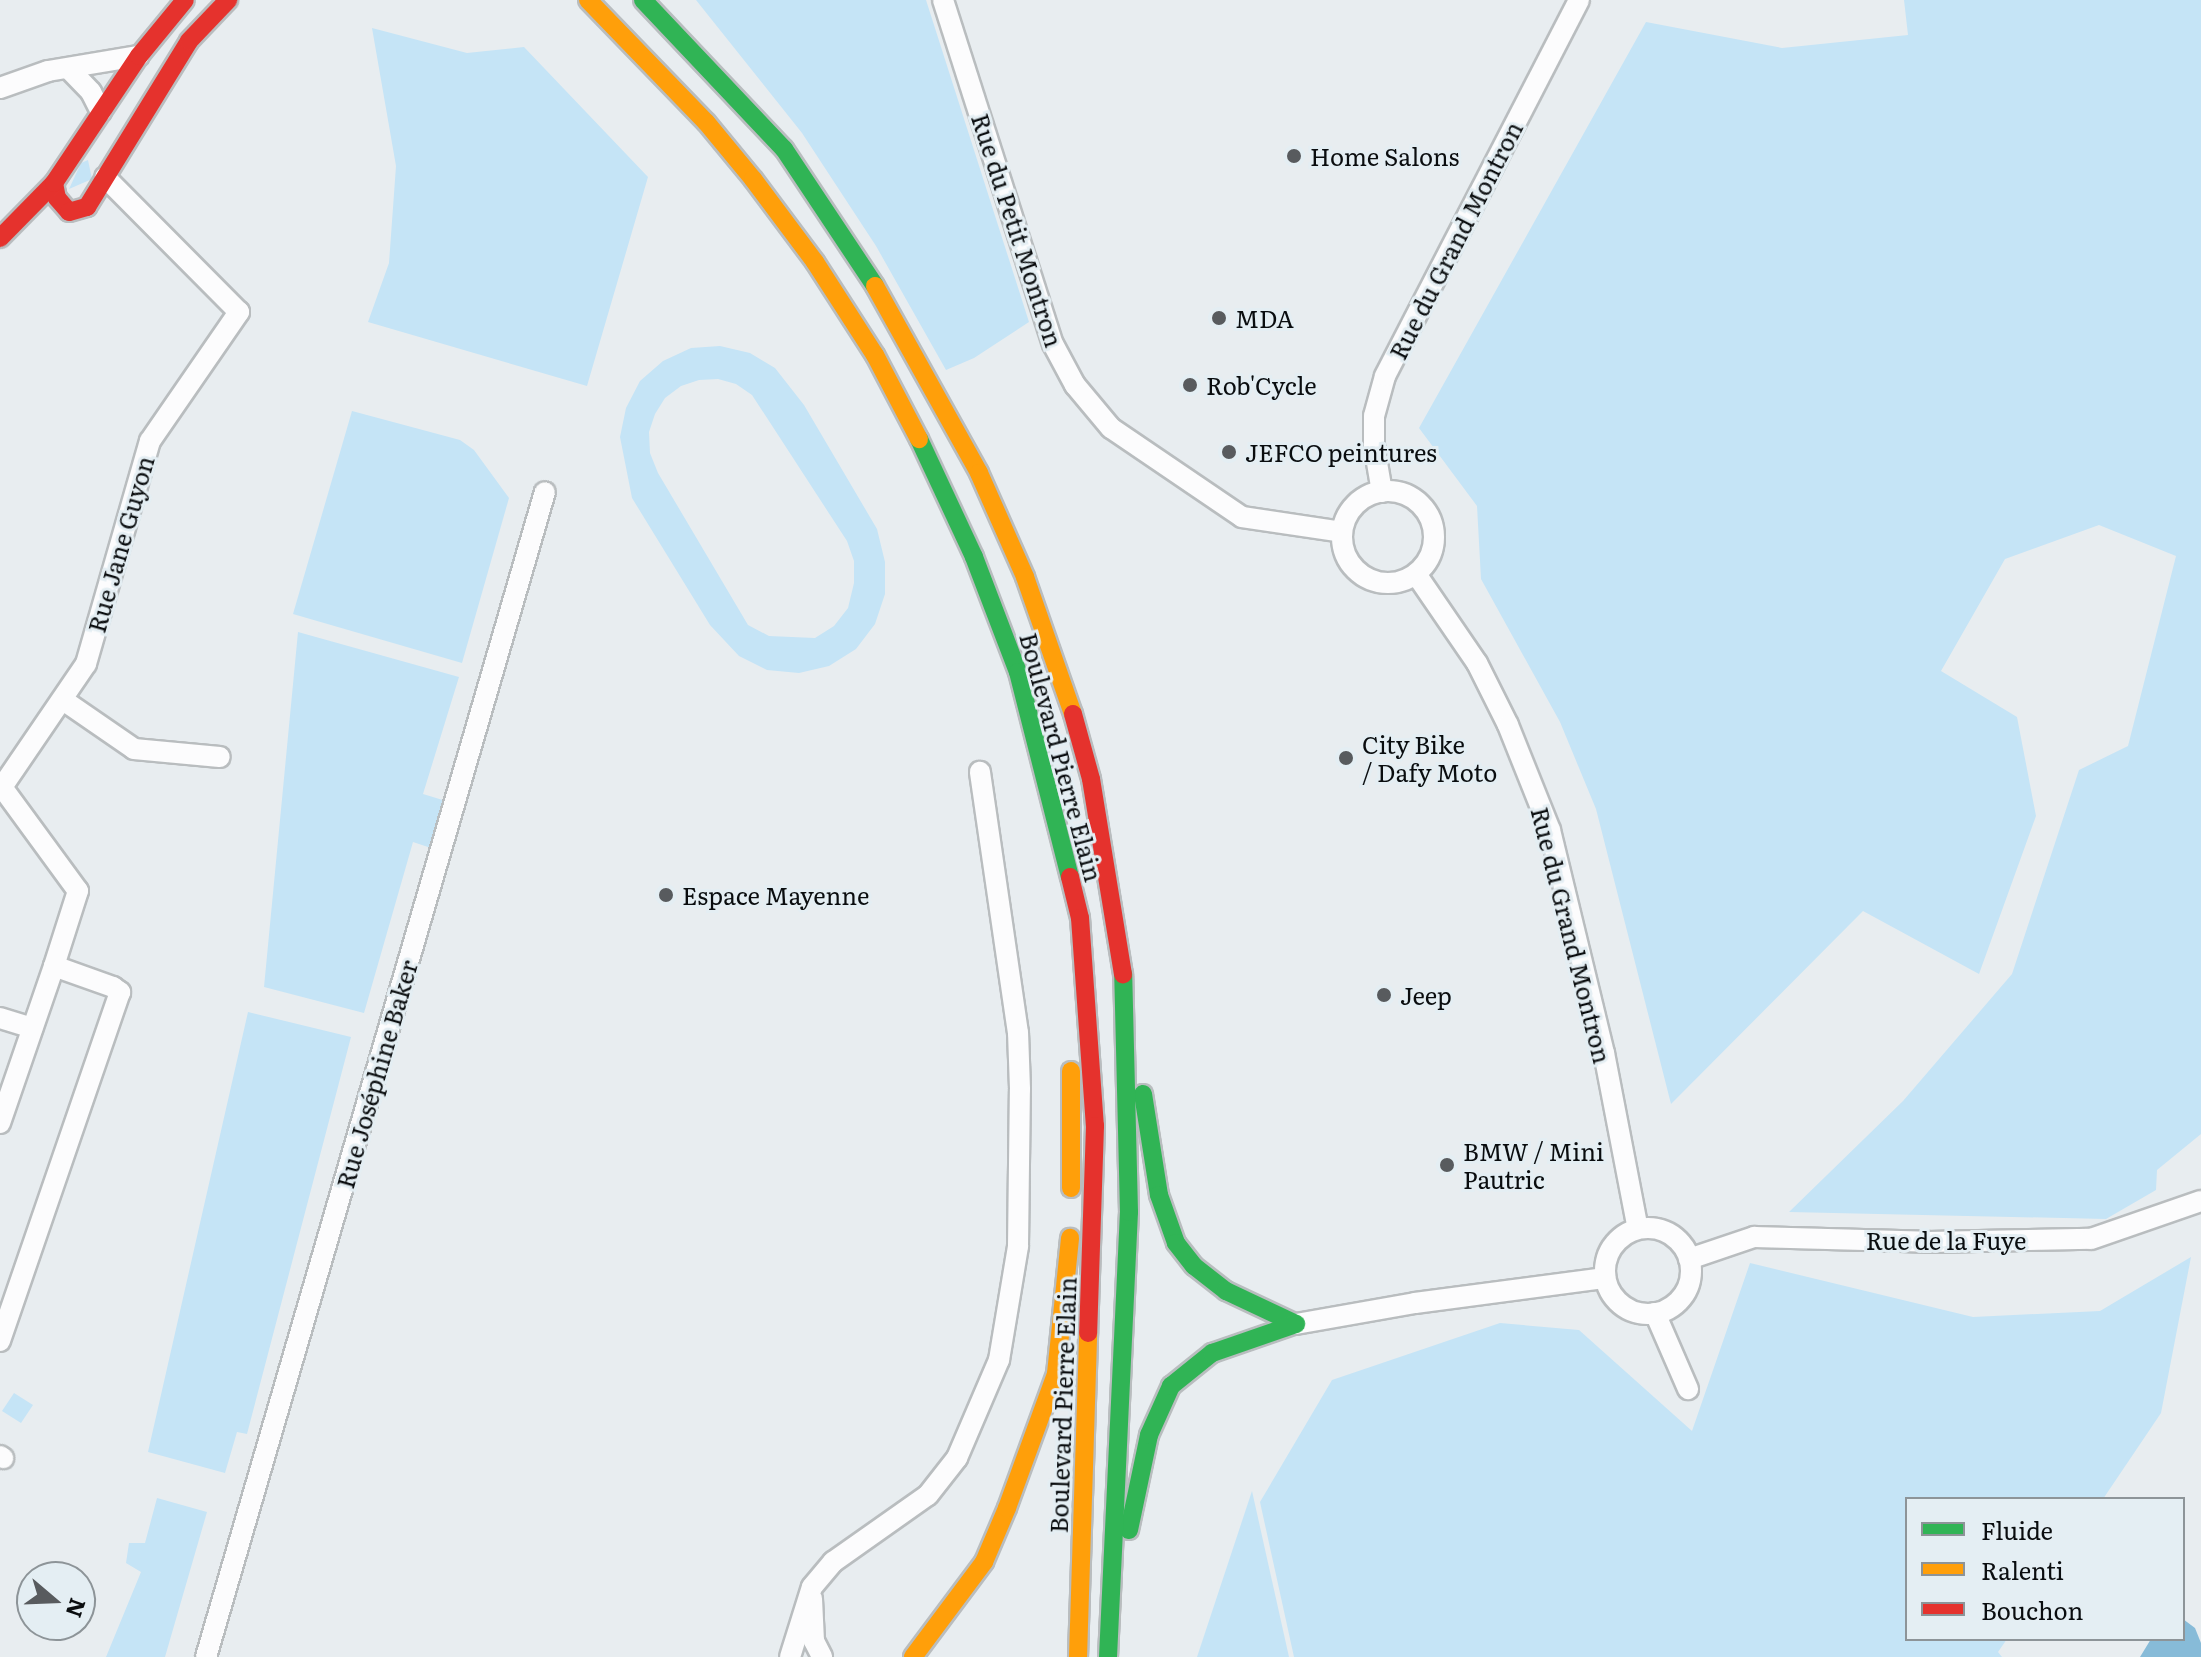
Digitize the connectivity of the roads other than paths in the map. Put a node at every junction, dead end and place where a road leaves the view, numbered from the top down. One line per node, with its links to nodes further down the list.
1 (185, 0): 8 (main road)
2 (228, 0): 10 (main road)
3 (588, 0): 26 (main road, Boulevard Pierre Elain)
4 (643, 0): 13 (main road, Boulevard Pierre Elain)
5 (943, 0): 20 (street, Rue du Petit Montron)
6 (1579, 0): 19 (street, Rue du Grand Montron)
7 (681, 12): 13 (main road)
8 (139, 56): 9 (street); 10 (main road); 12 (main road)
9 (70, 70): 11 (street); 12 (street)
10 (171, 71): 14 (main road)
11 (0, 88)
12 (101, 112): 15 (main road)
13 (784, 149): 28 (main road, Boulevard Pierre Elain)
14 (105, 177): 16 (main road); 22 (street, Rue Jane Guyon)
15 (54, 183): 16 (main road); 17 (main road)
16 (69, 212): 17 (main road)
17 (4, 234)
18 (545, 492): 42 (street, Rue Joséphine Baker)
19 (1382, 492): 20 (street); 21 (street)
20 (1342, 532): 21 (street)
21 (1416, 574): 33 (street, Rue du Grand Montron)
22 (63, 700): 23 (street); 25 (street, Rue Jane Guyon)
23 (220, 757)
24 (980, 772): 40 (street)
25 (1, 788): 27 (street, Rue Jane Guyon)
26 (1069, 871): 45 (main road); 46 (main road, Boulevard Pierre Elain)
27 (54, 966): 30 (street); 38 (street)
28 (1124, 981): 37 (main road); 41 (main road, Boulevard Pierre Elain)
29 (0, 1018): 30 (street)
30 (32, 1028): 31 (street)
31 (0, 1123)
32 (2201, 1201): 34 (street, Rue de la Fuye)
33 (1638, 1229): 34 (street); 35 (street)
34 (1689, 1259): 36 (street)
35 (1605, 1278): 36 (street); 37 (street)
36 (1655, 1313): 39 (street)
37 (1296, 1324): 41 (main road)
38 (0, 1341)
39 (1688, 1389)
40 (812, 1587): 43 (street); 44 (street)
41 (1109, 1619): 47 (main road, Boulevard Pierre Elain)
42 (206, 1657)
43 (790, 1657)
44 (822, 1657)
45 (913, 1657)
46 (1078, 1657)
47 (1108, 1657)

